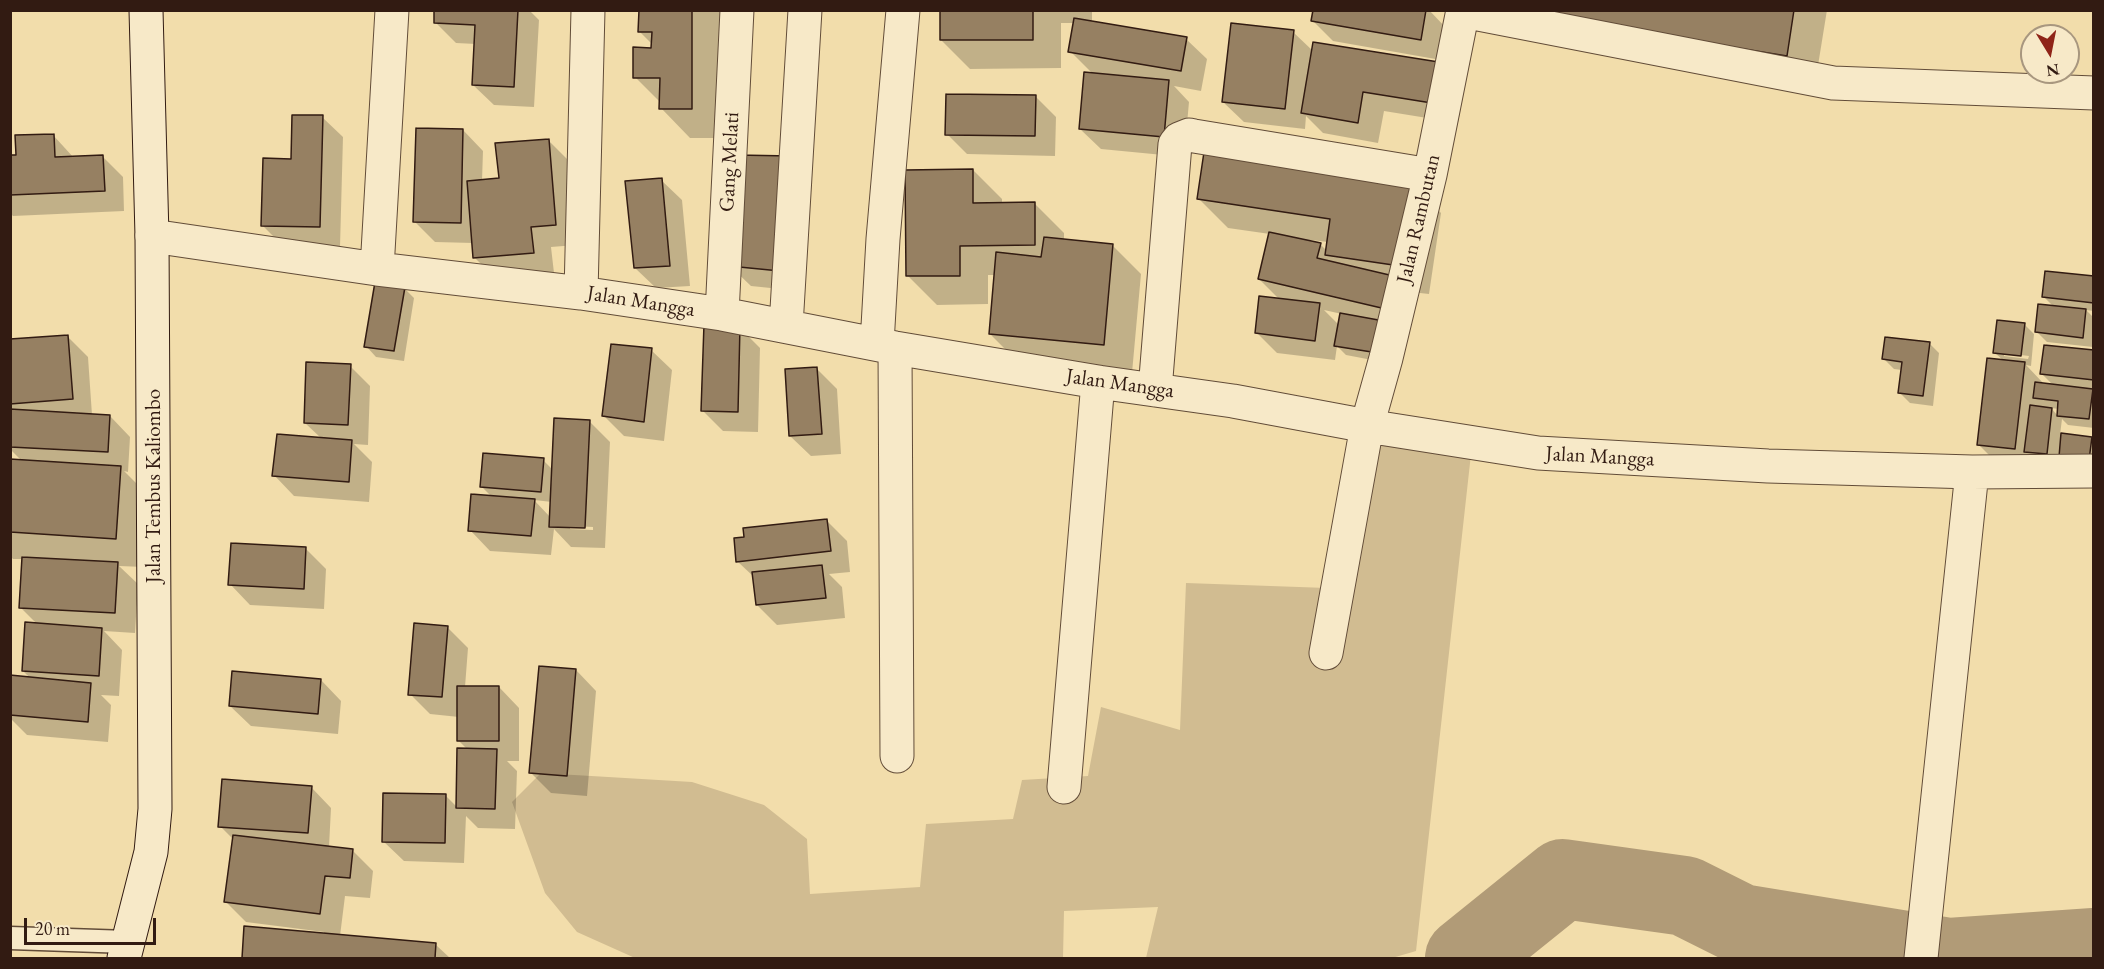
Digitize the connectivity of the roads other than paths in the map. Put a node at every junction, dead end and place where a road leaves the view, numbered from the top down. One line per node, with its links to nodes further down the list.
1 (146, 10): 10 (street, Jalan Tembus Kaliombo)
2 (392, 10): 11 (street)
3 (588, 10): 12 (street)
4 (737, 10): 13 (street, Gang Melati)
5 (805, 10): 14 (street)
6 (903, 10): 15 (street)
7 (1463, 11): 8 (street); 9 (street, Jalan Rambutan)
8 (2094, 93)
9 (1430, 175): 17 (street); 18 (street, Jalan Rambutan)
10 (152, 236): 11 (street, Jalan Mangga); 25 (street, Jalan Tembus Kaliombo)
11 (377, 269): 12 (street, Jalan Mangga)
12 (580, 292): 13 (street, Jalan Mangga)
13 (722, 314): 14 (street, Jalan Mangga)
14 (786, 326): 15 (street, Jalan Mangga)
15 (886, 346): 16 (street, Jalan Mangga); 22 (street)
16 (1098, 382): 17 (street, Jalan Mangga); 23 (street)
17 (1155, 390): 18 (street, Jalan Mangga)
18 (1367, 426): 20 (street, Jalan Mangga); 21 (street, Jalan Rambutan)
19 (2094, 471): 20 (street, Jalan Mangga)
20 (1972, 472): 26 (street)
21 (1326, 653)
22 (897, 756)
23 (1064, 787)
24 (10, 938): 25 (lane)
25 (126, 950)
26 (1922, 952)

